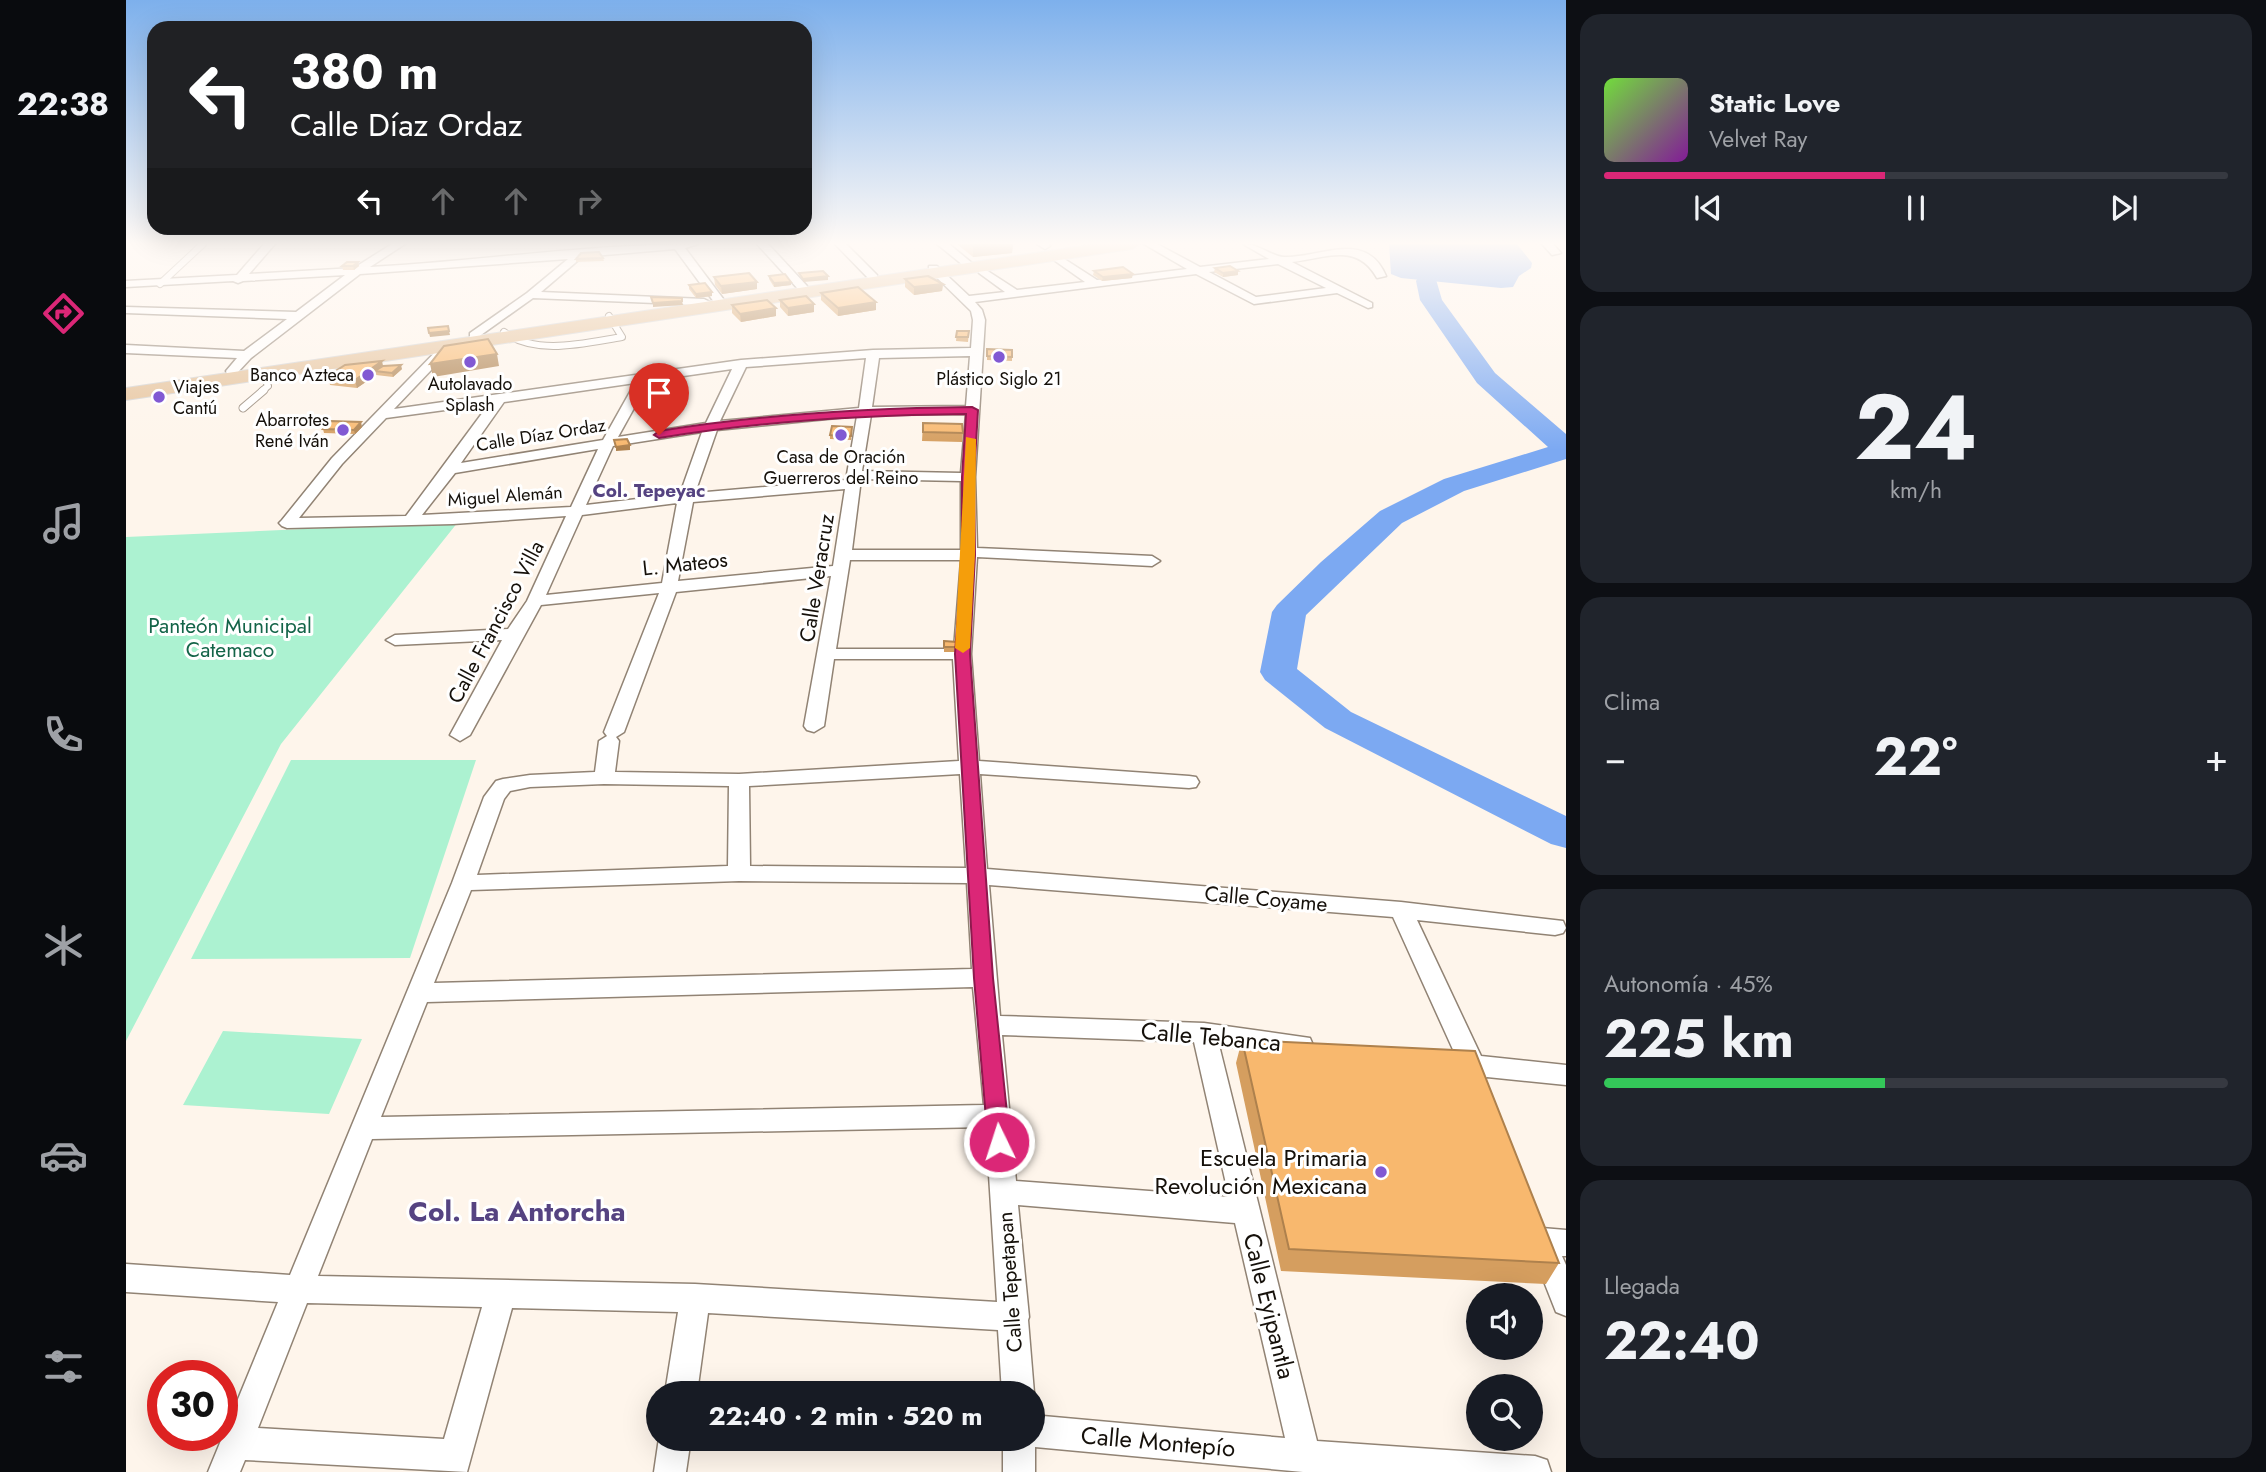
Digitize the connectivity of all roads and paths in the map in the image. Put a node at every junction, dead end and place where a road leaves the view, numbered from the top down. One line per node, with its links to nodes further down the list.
1 (204, 313): 7 (street)
2 (304, 313): 7 (street)
3 (506, 313): 10 (street)
4 (645, 313): 8 (main road)
5 (652, 313): 8 (main road)
6 (977, 313): 13 (street, Calle Tepetapan)
7 (300, 316): 15 (street)
8 (610, 319): 9 (main road)
9 (506, 334): 10 (main road); 11 (main road)
10 (474, 336): 18 (main road)
11 (448, 346): 17 (main road); 26 (street)
12 (126, 349): 15 (street)
13 (975, 352): 14 (street); 24 (street, Calle Tepetapan)
14 (873, 354): 16 (street); 25 (street, Calle Veracruz)
15 (247, 355): 18 (street)
16 (741, 364): 19 (street); 27 (street)
17 (263, 373): 18 (main road); 23 (lane)
18 (233, 374): 20 (main road); 21 (main road)
19 (644, 379): 22 (street); 28 (street, Calle Francisco Villa)
20 (126, 387)
21 (126, 394)
22 (499, 399): 26 (street); 29 (street)
23 (243, 408)
24 (972, 410): 25 (street, Calle Díaz Ordaz); 30 (street, Calle Tepetapan)
25 (866, 411): 27 (street, Calle Díaz Ordaz); 31 (street, Calle Veracruz)
26 (381, 415): 34 (street, Miguel Alemán)
27 (711, 426): 28 (street, Calle Díaz Ordaz); 32 (street)
28 (607, 444): 29 (street, Calle Díaz Ordaz); 33 (street, Calle Francisco Villa)
29 (450, 469): 34 (street)
30 (968, 477): 31 (street, Miguel Alemán); 35 (street, Calle Tepetapan)
31 (852, 480): 32 (street, Miguel Alemán); 37 (street, Calle Veracruz)
32 (686, 498): 33 (street, Miguel Alemán); 38 (street)
33 (575, 511): 34 (street, Miguel Alemán); 39 (street, Calle Francisco Villa)
34 (410, 520)
35 (969, 553): 36 (street, L. Mateos); 37 (street, L. Mateos); 43 (street, Calle Tepetapan)
36 (1153, 561)
37 (841, 563): 38 (street, L. Mateos); 42 (street, Calle Veracruz)
38 (669, 588): 39 (street, L. Mateos); 47 (street)
39 (535, 601): 40 (street, Calle Francisco Villa)
40 (514, 634): 41 (street); 45 (street, Calle Francisco Villa)
41 (395, 640)
42 (825, 654): 43 (street); 44 (street, Calle Veracruz)
43 (962, 654): 46 (street, Calle Tepetapan)
44 (814, 726)
45 (460, 735)
46 (972, 767): 48 (street); 49 (street); 51 (street, Calle Tepetapan)
47 (604, 778): 48 (street); 52 (street)
48 (739, 780): 50 (street)
49 (1189, 782)
50 (739, 873): 51 (street, Calle Coyame); 52 (street, Calle Coyame)
51 (976, 876): 53 (street, Calle Coyame); 55 (street, Calle Tepetapan)
52 (463, 883): 56 (street)
53 (1401, 910): 54 (street, Calle Coyame); 61 (street)
54 (1555, 927)
55 (984, 978): 56 (street); 57 (street, Calle Tepetapan)
56 (417, 993): 65 (street)
57 (988, 1025): 58 (street, Calle Tebanca); 64 (street, Calle Tepetapan)
58 (1204, 1033): 59 (street, Calle Tebanca); 67 (street, Calle Eyipantla)
59 (1325, 1048)
60 (1433, 1061): 61 (street)
61 (1474, 1066): 62 (street); 63 (street)
62 (1566, 1075)
63 (1483, 1091)
64 (998, 1116): 65 (street); 66 (street, Calle Tepetapan)
65 (364, 1128): 70 (street)
66 (1002, 1192): 67 (street); 74 (street, Calle Tepetapan)
67 (1245, 1211): 80 (street, Calle Eyipantla)
68 (1547, 1233): 73 (street)
69 (126, 1278): 70 (street)
70 (298, 1289): 71 (street); 81 (street)
71 (501, 1293): 72 (street); 82 (street)
72 (695, 1298): 74 (street); 75 (street)
73 (1566, 1302)
74 (1014, 1317): 76 (street, Calle Tepetapan)
75 (683, 1381)
76 (1017, 1381)
77 (1045, 1432): 80 (street, Calle Montepío)
78 (672, 1451): 83 (street)
79 (1020, 1451): 84 (street)
80 (1305, 1456): 85 (street, Calle Montepío)
81 (231, 1457): 82 (street)
82 (453, 1464)
83 (670, 1472)
84 (1019, 1472)
85 (1535, 1472)

